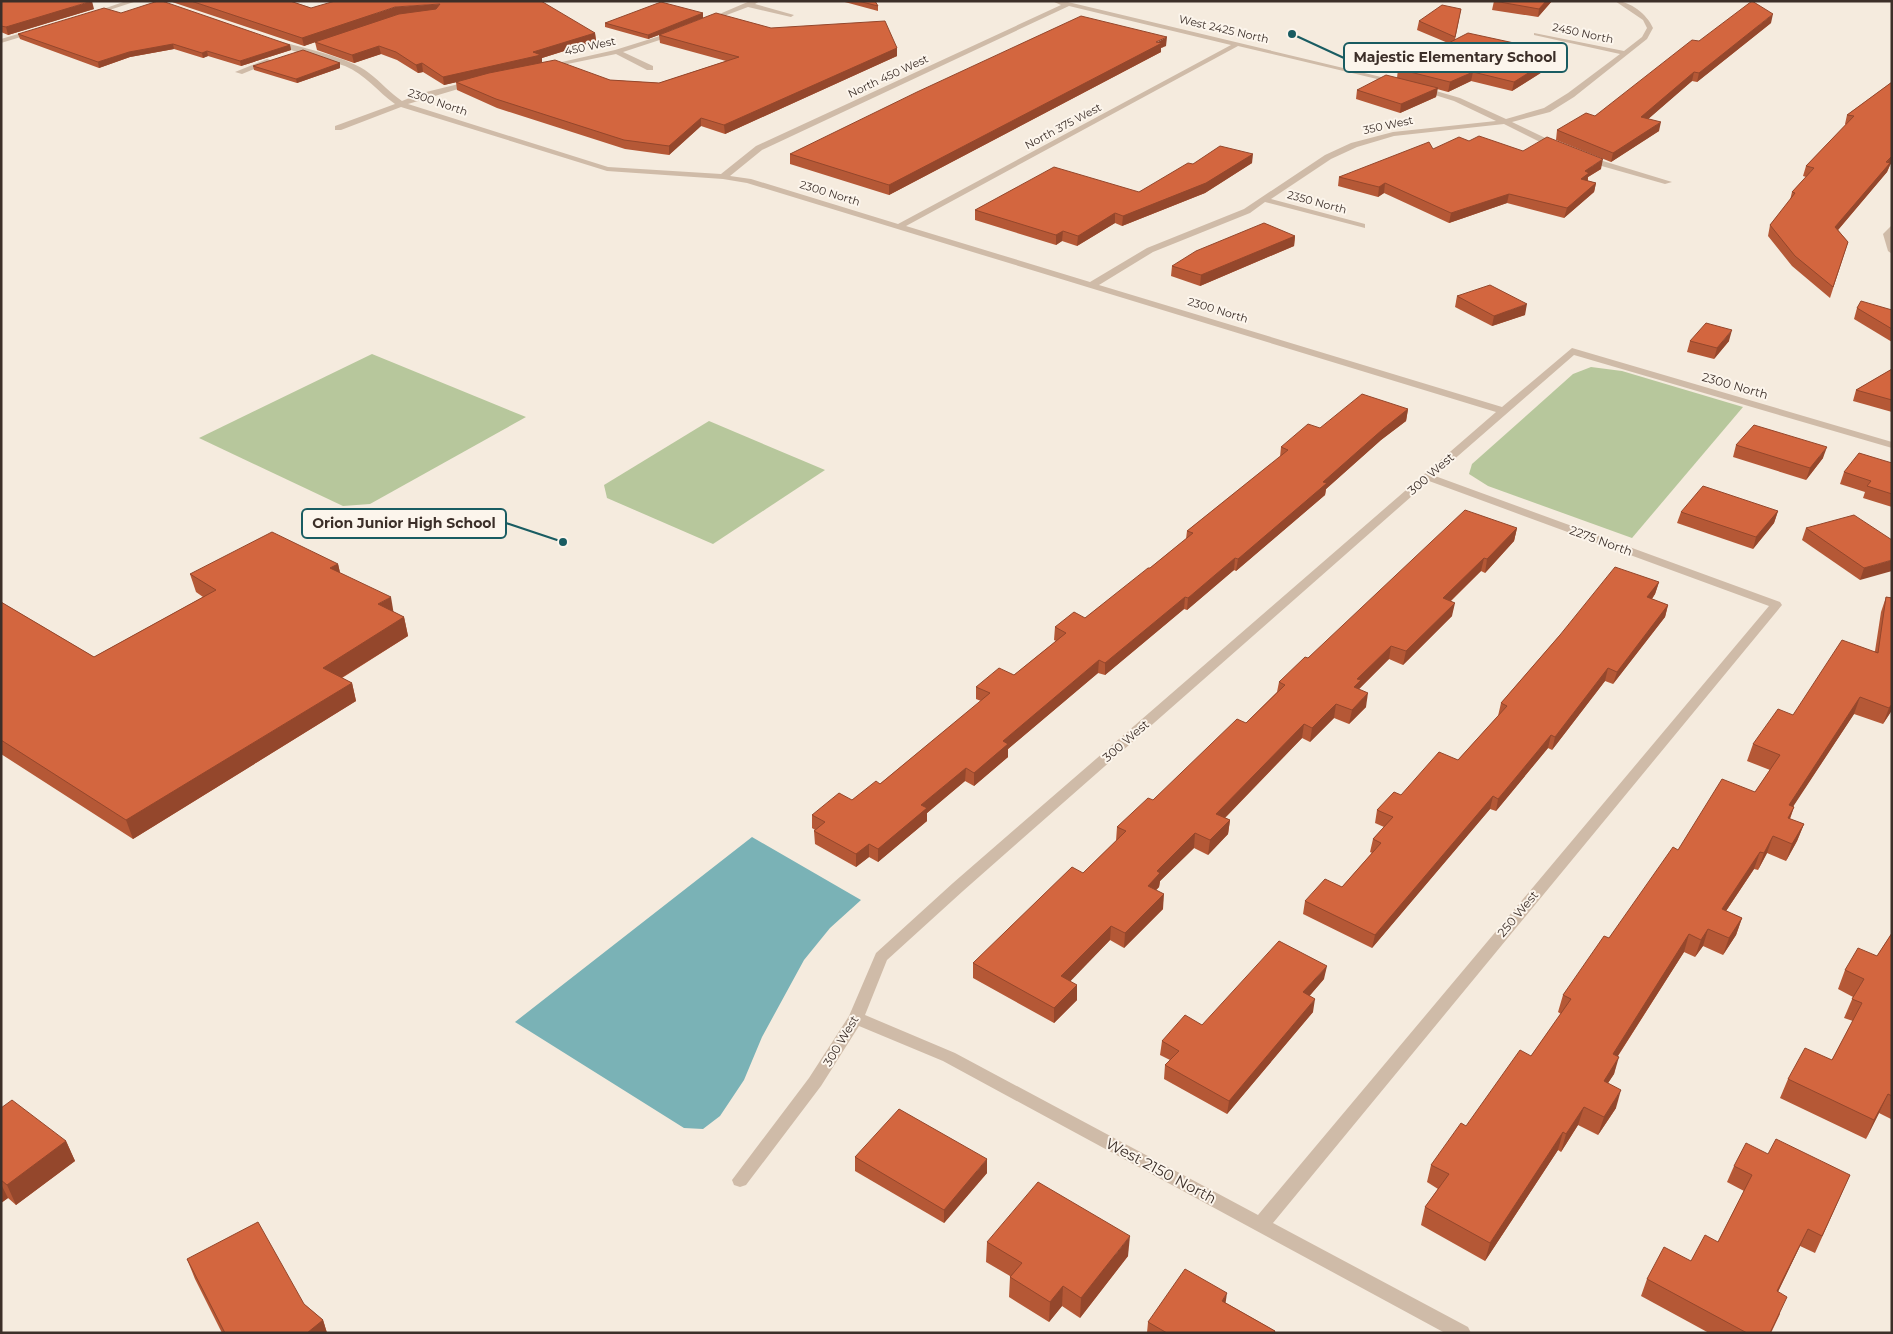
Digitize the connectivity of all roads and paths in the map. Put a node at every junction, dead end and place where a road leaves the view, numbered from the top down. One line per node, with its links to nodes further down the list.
1 (134, 1): 8 (street)
2 (757, 1): 6 (street)
3 (1055, 1): 5 (street, West 2425 North)
4 (1618, 1): 19 (street, 350 West)
5 (1068, 4): 15 (street, West 2425 North); 31 (street, North 450 West)
6 (748, 5): 7 (street); 9 (street)
7 (791, 15)
8 (83, 16)
9 (697, 24)
10 (46, 27): 14 (street)
11 (680, 31): 18 (street, 450 West)
12 (1536, 34): 19 (street, 2450 North)
13 (264, 37): 17 (street, 2300 North)
14 (1, 41)
15 (1237, 44): 24 (street, West 2425 North); 35 (street, North 375 West)
16 (319, 45): 17 (street)
17 (303, 50): 22 (street); 26 (street, 2300 North)
18 (618, 52): 20 (street, 450 West); 21 (street)
19 (1625, 53): 27 (street, 350 West)
20 (536, 68)
21 (650, 68)
22 (239, 72)
23 (481, 79): 26 (street)
24 (1403, 83)
25 (1412, 85): 27 (street)
26 (401, 104): 28 (street); 31 (street, 2300 North)
27 (1505, 122): 29 (street); 33 (street, 350 West)
28 (338, 128)
29 (1568, 152)
30 (1576, 155): 32 (street)
31 (723, 177): 35 (street, 2300 North)
32 (1668, 182)
33 (1266, 200): 34 (street, 2350 North); 38 (street, 350 West)
34 (1362, 226)
35 (899, 227): 38 (street, 2300 North)
36 (1892, 228): 37 (street)
37 (1892, 251)
38 (1092, 284): 40 (street, 2300 North)
39 (1572, 351): 40 (street, 300 West); 41 (street, 2300 North)
40 (1504, 411): 42 (street, 300 West)
41 (1892, 445)
42 (1427, 477): 43 (street, 2275 North); 44 (street, 300 West)
43 (1776, 605): 46 (street, 250 West)
44 (856, 1018): 45 (street, 300 West); 46 (street, West 2150 North)
45 (740, 1180)
46 (1261, 1224): 47 (street, West 2150 North)
47 (1462, 1333)

